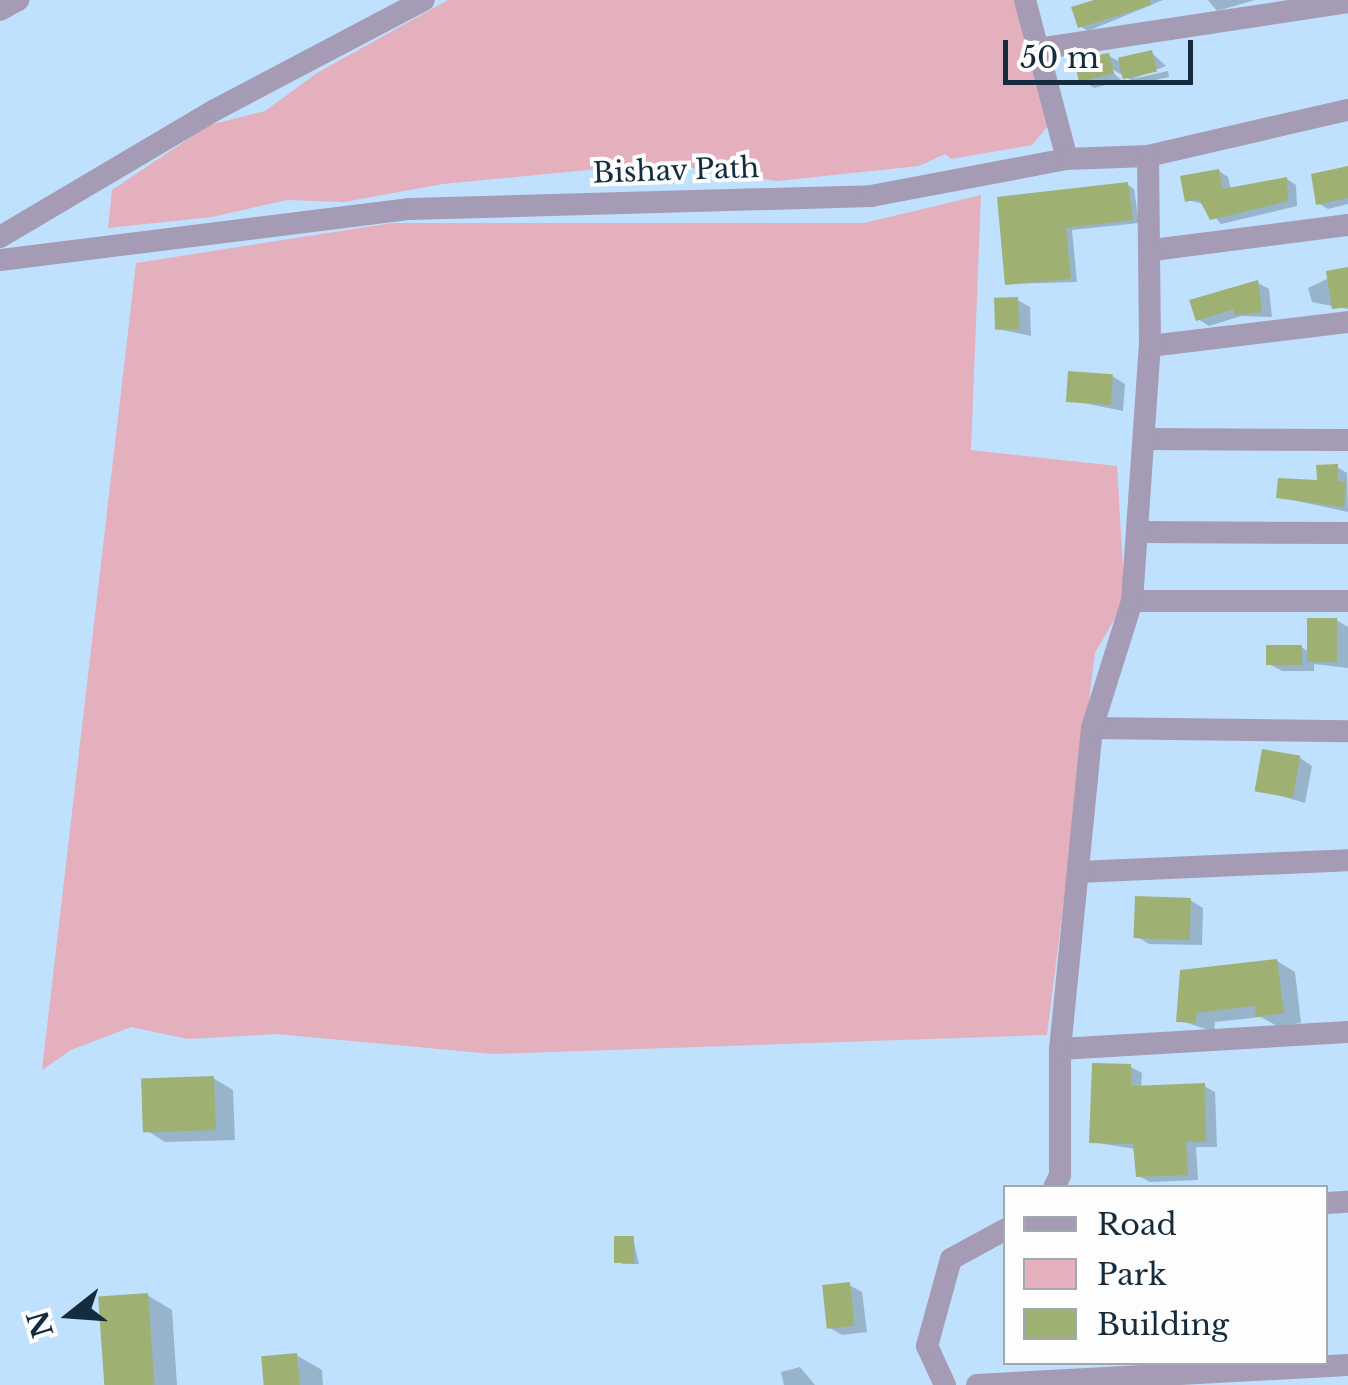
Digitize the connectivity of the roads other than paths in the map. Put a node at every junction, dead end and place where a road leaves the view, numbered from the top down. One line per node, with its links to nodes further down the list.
1 (18, 0): 5 (street)
2 (424, 0): 11 (street)
3 (1025, 0): 6 (street)
4 (1348, 2): 6 (street)
5 (0, 10)
6 (1038, 49): 9 (street)
7 (1348, 110): 8 (street, Bishav Path)
8 (1148, 156): 9 (street, Bishav Path); 12 (street)
9 (1067, 159): 13 (street, Bishav Path)
10 (1348, 225): 12 (street)
11 (0, 237)
12 (1153, 250): 15 (street)
13 (0, 260)
14 (1348, 322): 15 (street)
15 (1150, 346): 16 (street)
16 (1146, 439): 17 (street); 18 (street)
17 (1348, 440)
18 (1137, 532): 19 (street); 21 (street)
19 (1348, 533)
20 (1348, 600): 21 (street)
21 (1132, 601): 22 (street)
22 (1092, 728): 23 (street); 25 (street)
23 (1348, 731)
24 (1348, 860): 25 (street)
25 (1078, 872): 27 (street)
26 (1348, 1032): 27 (street)
27 (1060, 1049): 28 (street)
28 (1055, 1185)
29 (1003, 1231): 31 (street)
30 (1348, 1365): 32 (street)
31 (945, 1385)
32 (977, 1385)

